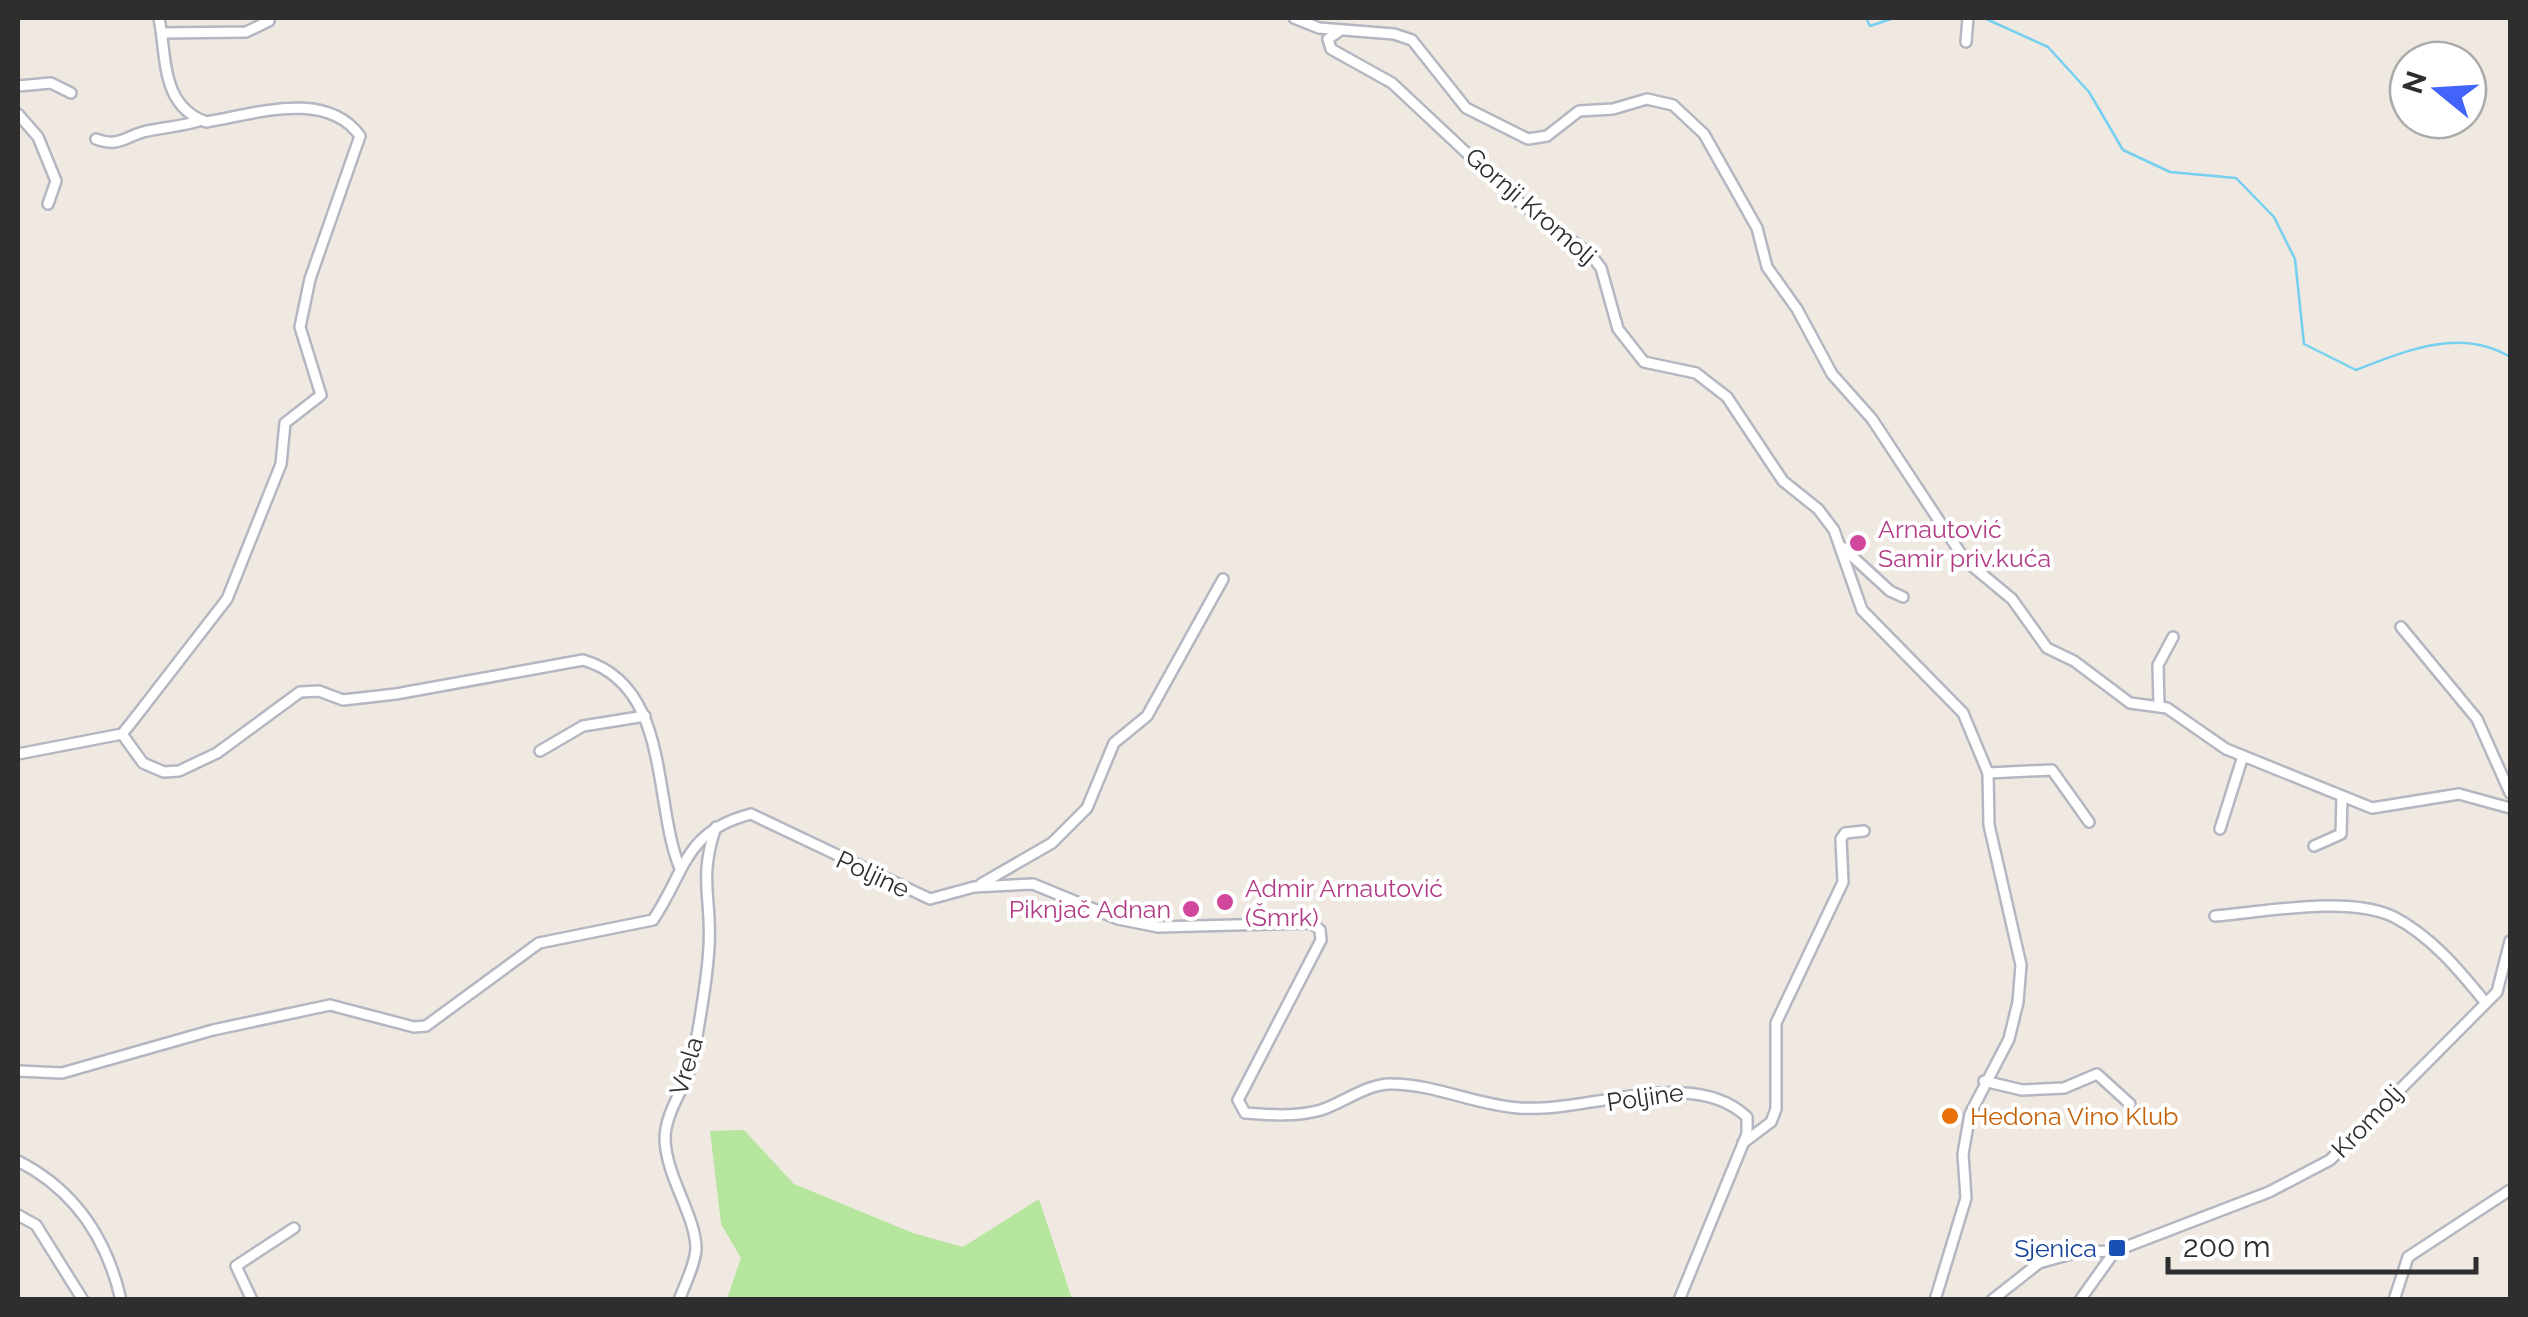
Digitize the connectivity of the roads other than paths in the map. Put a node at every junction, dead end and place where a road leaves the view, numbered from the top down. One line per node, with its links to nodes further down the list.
1 (159, 18): 6 (street)
2 (1294, 18): 5 (street)
3 (1968, 18): 7 (street)
4 (269, 21): 6 (street)
5 (1339, 32): 14 (street, Gornji Kromolj); 19 (street)
6 (162, 33): 11 (street)
7 (1966, 42)
8 (18, 86): 9 (street)
9 (71, 93)
10 (18, 114): 13 (street)
11 (202, 120): 12 (street); 21 (street)
12 (96, 139)
13 (48, 204)
14 (1840, 545): 16 (street); 25 (street, Gornji Kromolj)
15 (1223, 579): 35 (street)
16 (1903, 597)
17 (2400, 627): 26 (street)
18 (2173, 637): 19 (street)
19 (2158, 704): 24 (street)
20 (645, 716): 21 (street); 22 (street); 34 (street)
21 (122, 734): 23 (street)
22 (540, 751)
23 (18, 754)
24 (2243, 756): 27 (street); 31 (street)
25 (1988, 773): 29 (street); 40 (street, Gornji Kromolj)
26 (2510, 793)
27 (2342, 798): 28 (street); 33 (street)
28 (2510, 808)
29 (2089, 822)
30 (716, 827): 34 (street); 35 (street, Poljine); 51 (street, Vrela)
31 (2220, 829)
32 (1864, 831): 42 (street)
33 (2314, 846)
34 (679, 866): 39 (street)
35 (974, 887): 42 (street, Poljine)
36 (2215, 916): 38 (street)
37 (2510, 941): 38 (street, Kromolj)
38 (2486, 1002): 47 (street, Kromolj)
39 (18, 1071)
40 (1984, 1081): 41 (street); 53 (street, Gornji Kromolj)
41 (2130, 1104)
42 (1743, 1144): 52 (street)
43 (18, 1161): 49 (street)
44 (2510, 1190): 56 (street)
45 (18, 1215): 48 (street)
46 (294, 1228): 50 (street)
47 (2116, 1251): 54 (street); 55 (street)
48 (83, 1300)
49 (121, 1300)
50 (252, 1300)
51 (679, 1300)
52 (1679, 1300)
53 (1935, 1300)
54 (1992, 1300)
55 (2080, 1300)
56 (2394, 1300)

